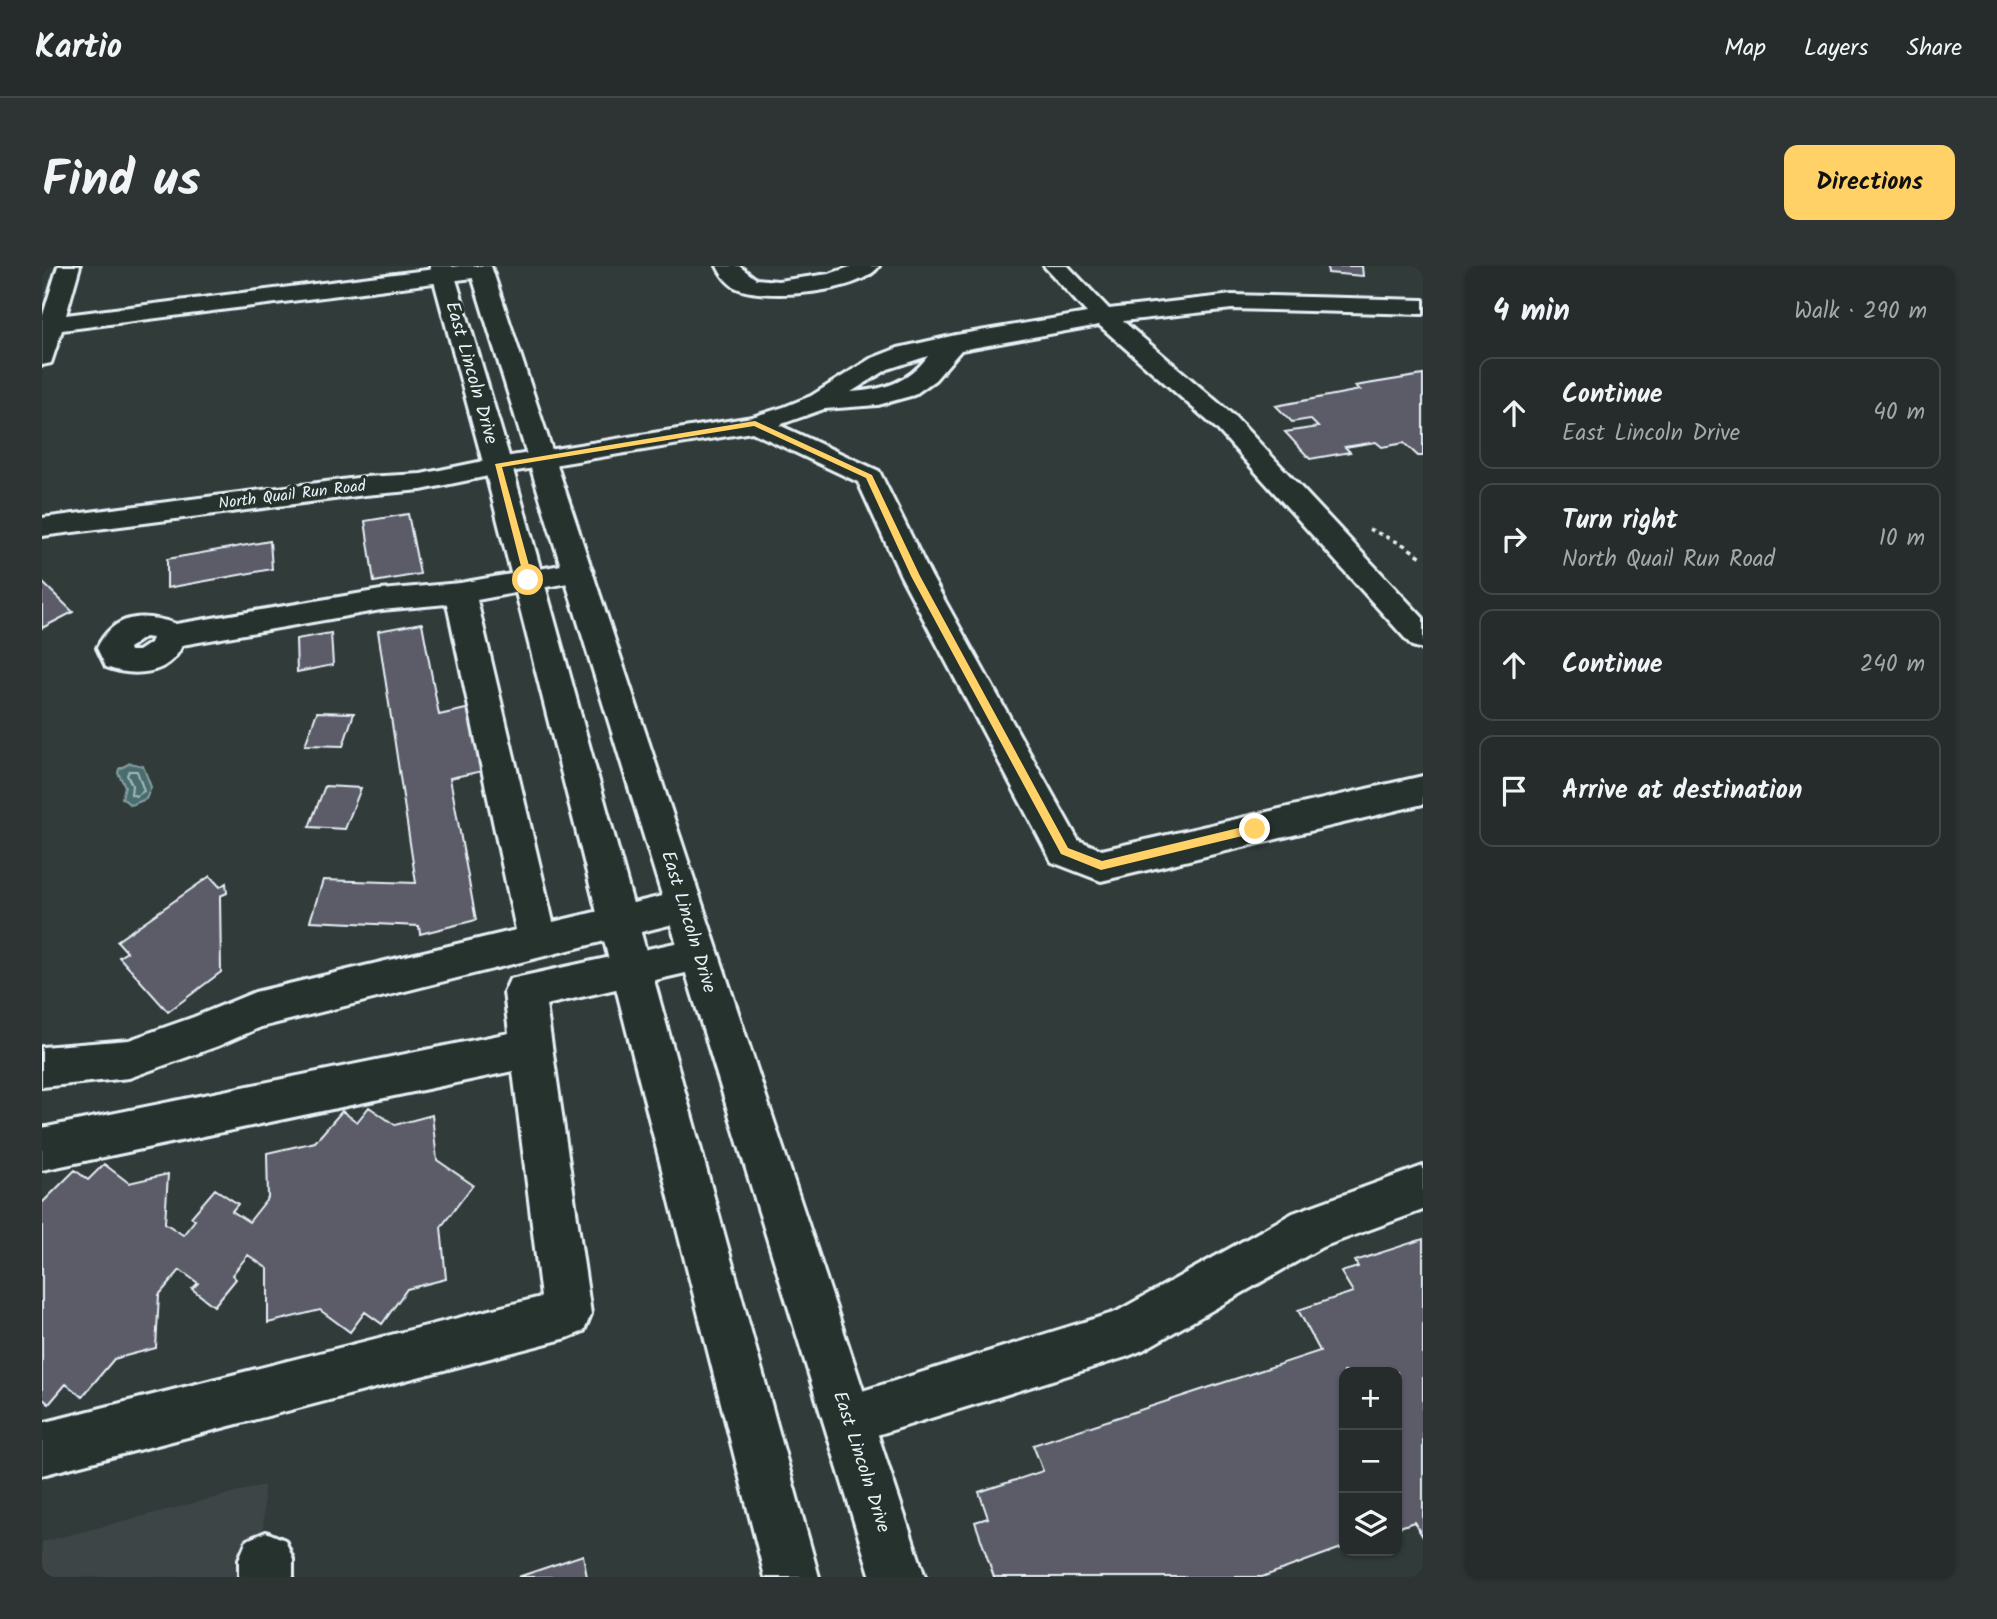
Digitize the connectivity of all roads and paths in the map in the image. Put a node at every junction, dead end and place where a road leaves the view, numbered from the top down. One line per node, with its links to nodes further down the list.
1 (69, 266): 9 (main road)
2 (729, 266): 3 (main road)
3 (868, 266)
4 (1055, 266): 8 (main road)
5 (481, 268): 6 (main road); 12 (main road, East Lincoln Drive)
6 (442, 270): 9 (main road); 13 (main road, East Lincoln Drive)
7 (1423, 307): 8 (main road)
8 (1104, 317): 11 (main road, North Quail Run Road); 21 (main road)
9 (47, 324): 10 (main road)
10 (42, 358)
11 (755, 424): 12 (main road, North Quail Run Road); 22 (main road)
12 (541, 459): 13 (main road, North Quail Run Road); 17 (main road, East Lincoln Drive)
13 (498, 466): 14 (main road, North Quail Run Road); 18 (main road, East Lincoln Drive)
14 (42, 527)
15 (1368, 528): 16 (path)
16 (1423, 558)
17 (578, 572): 18 (main road); 23 (main road, East Lincoln Drive)
18 (528, 580): 19 (main road); 24 (main road, East Lincoln Drive)
19 (460, 593): 20 (main road); 25 (main road)
20 (168, 636)
21 (1423, 638)
22 (1423, 790)
23 (684, 907): 24 (main road); 26 (main road, East Lincoln Drive)
24 (619, 923): 25 (main road); 27 (main road, East Lincoln Drive)
25 (538, 942): 29 (main road)
26 (698, 955): 27 (main road); 32 (main road, East Lincoln Drive)
27 (630, 968): 28 (main road); 34 (main road, East Lincoln Drive)
28 (530, 1048): 30 (main road); 33 (main road)
29 (42, 1068)
30 (42, 1149)
31 (1423, 1188): 32 (main road)
32 (848, 1419): 35 (main road, East Lincoln Drive)
33 (42, 1449)
34 (792, 1577)
35 (898, 1577)

